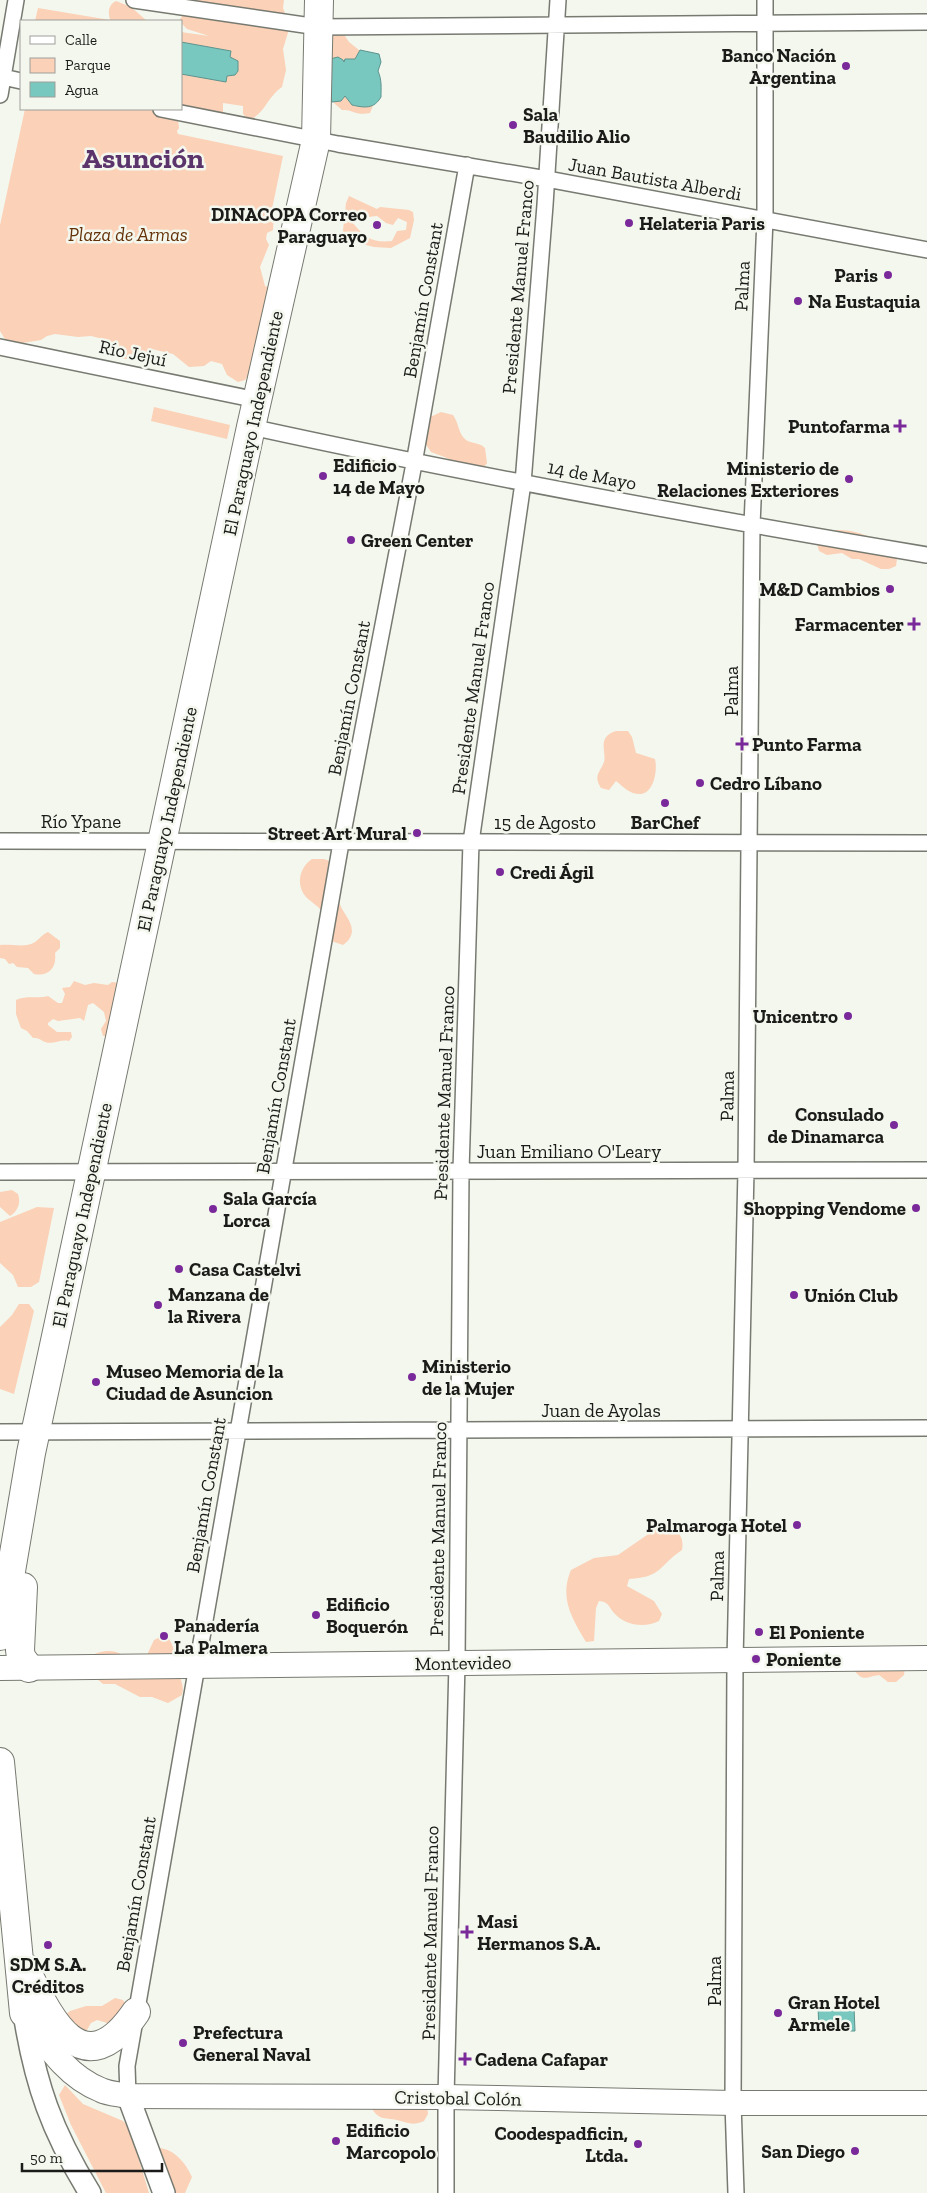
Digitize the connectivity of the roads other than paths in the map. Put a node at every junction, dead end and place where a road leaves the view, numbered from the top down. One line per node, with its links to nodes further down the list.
1 (16, 0): 10 (street)
2 (134, 0): 9 (street)
3 (319, 0): 9 (highway, El Paraguayo Independiente)
4 (558, 0): 8 (street, Presidente Manuel Franco)
5 (765, 0): 7 (street, Palma)
6 (927, 22): 7 (street)
7 (764, 24): 8 (street); 17 (street, Palma)
8 (558, 25): 9 (street); 16 (street, Presidente Manuel Franco)
9 (318, 27): 14 (highway, El Paraguayo Independiente)
10 (3, 77): 11 (street); 12 (street)
11 (20, 81)
12 (0, 95)
13 (166, 110): 14 (street, Juan Bautista Alberdi)
14 (316, 140): 15 (street, Juan Bautista Alberdi); 20 (highway, El Paraguayo Independiente)
15 (467, 165): 16 (street, Juan Bautista Alberdi); 22 (street, Benjamín Constant)
16 (547, 179): 17 (street, Juan Bautista Alberdi); 23 (street, Presidente Manuel Franco)
17 (765, 219): 18 (street, Juan Bautista Alberdi); 24 (street, Palma)
18 (927, 250)
19 (0, 347): 20 (street, Río Jejuí)
20 (257, 400): 21 (highway, El Paraguayo Independiente)
21 (251, 426): 22 (street, 14 de Mayo); 27 (highway, El Paraguayo Independiente)
22 (414, 462): 23 (street, 14 de Mayo); 29 (street, Benjamín Constant)
23 (523, 483): 24 (street, 14 de Mayo); 28 (street, Presidente Manuel Franco)
24 (752, 525): 25 (street, 14 de Mayo); 30 (street, Palma)
25 (927, 555)
26 (0, 841): 27 (street, Río Ypane)
27 (162, 842): 29 (street, 15 de Agosto); 37 (highway, El Paraguayo Independiente)
28 (471, 842): 29 (street, 15 de Agosto); 30 (street, 15 de Agosto); 35 (street, Presidente Manuel Franco)
29 (341, 843): 34 (street, Benjamín Constant)
30 (749, 843): 31 (street, 15 de Agosto); 32 (street, Palma)
31 (927, 843)
32 (746, 1170): 33 (street, Juan Emiliano O'Leary); 35 (street, Juan Emiliano O'Leary); 39 (street, Palma)
33 (927, 1170)
34 (284, 1171): 35 (street, Juan Emiliano O'Leary); 37 (street, Juan Emiliano O'Leary); 42 (street, Benjamín Constant)
35 (461, 1171): 40 (street, Presidente Manuel Franco)
36 (0, 1172): 37 (street, Juan Emiliano O'Leary)
37 (91, 1172): 43 (highway, El Paraguayo Independiente)
38 (927, 1428): 39 (street, Juan de Ayolas)
39 (740, 1429): 40 (street, Juan de Ayolas); 46 (street, Palma)
40 (459, 1431): 42 (street, Juan de Ayolas); 47 (street, Presidente Manuel Franco)
41 (0, 1432): 43 (street, Juan de Ayolas)
42 (238, 1432): 43 (street, Juan de Ayolas); 48 (street, Benjamín Constant)
43 (33, 1446): 44 (highway, El Paraguayo Independiente); 50 (highway)
44 (0, 1636)
45 (927, 1658): 46 (main road, Montevideo)
46 (735, 1660): 47 (main road, Montevideo); 58 (street, Palma)
47 (457, 1663): 48 (main road, Montevideo); 57 (street, Presidente Manuel Franco)
48 (196, 1666): 50 (main road, Montevideo); 54 (street, Benjamín Constant)
49 (0, 1668): 50 (main road, Montevideo)
50 (29, 1668)
51 (0, 1762): 52 (highway)
52 (16, 1947): 54 (highway); 55 (highway)
53 (0, 1980): 55 (highway)
54 (136, 2012): 56 (street, Benjamín Constant)
55 (24, 2014): 56 (main road, Cristobal Colón); 60 (street)
56 (128, 2096): 57 (main road, Cristobal Colón); 61 (street)
57 (446, 2097): 58 (main road, Cristobal Colón); 62 (street, Presidente Manuel Franco)
58 (733, 2103): 59 (main road, Cristobal Colón); 63 (street, Palma)
59 (927, 2103)
60 (90, 2193)
61 (164, 2193)
62 (446, 2193)
63 (736, 2193)

